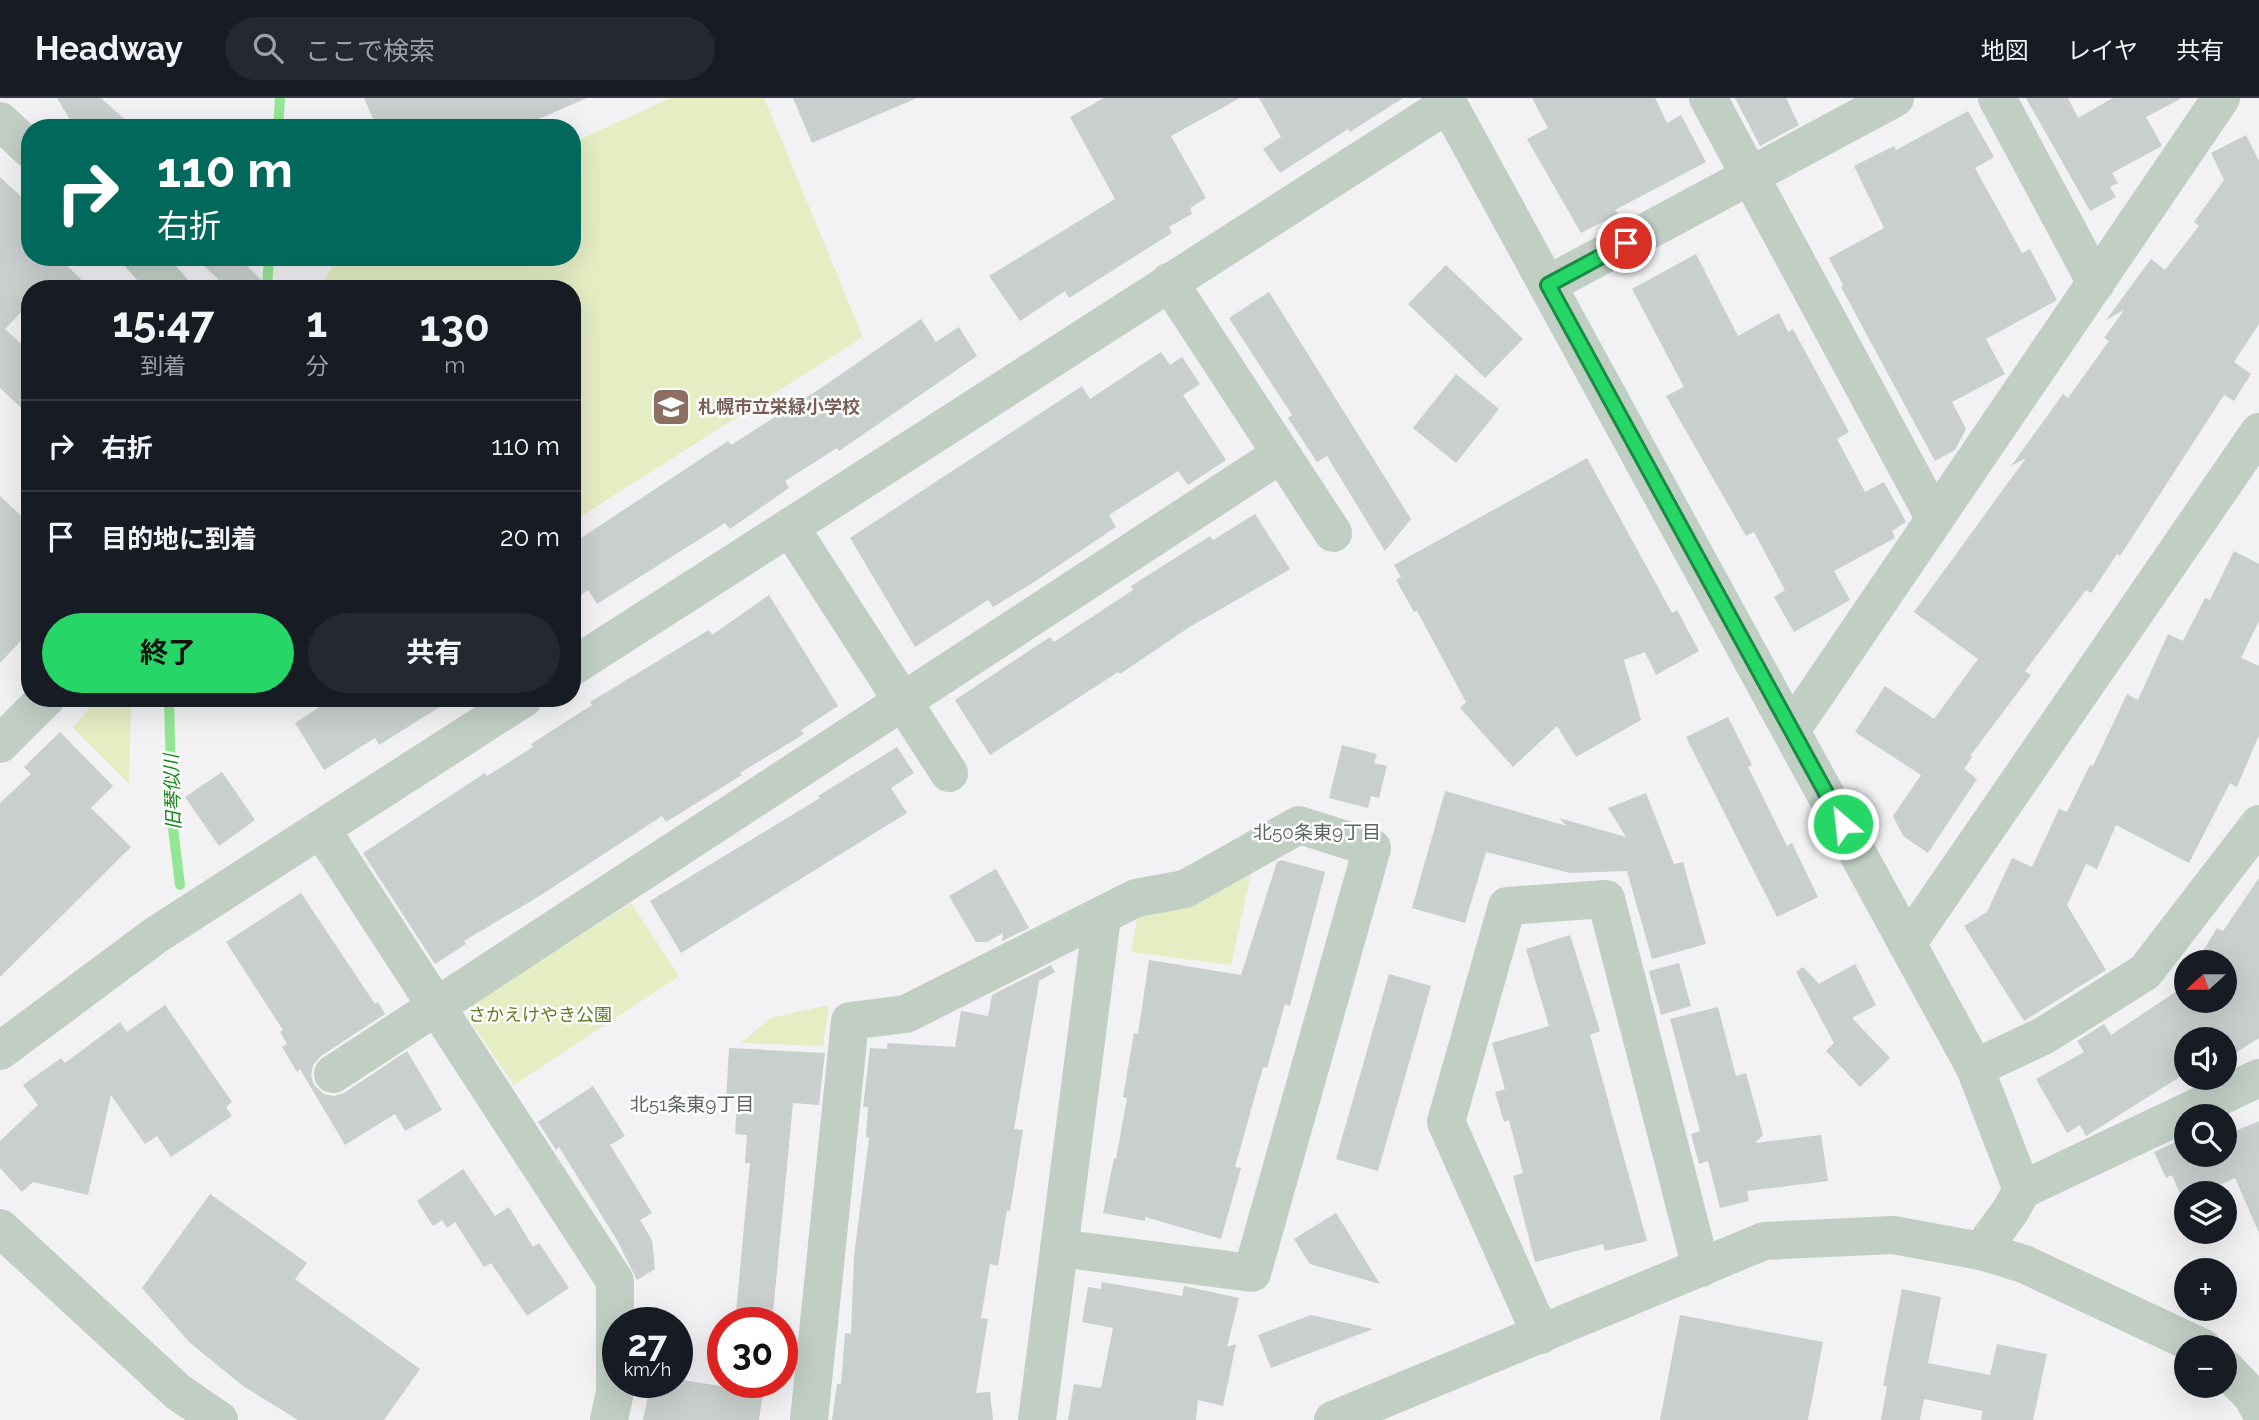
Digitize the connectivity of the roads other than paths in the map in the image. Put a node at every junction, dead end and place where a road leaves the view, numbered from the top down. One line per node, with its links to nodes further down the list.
1 (1708, 98): 8 (street)
2 (1895, 98): 8 (street)
3 (1997, 98): 12 (street)
4 (2221, 98): 12 (street)
5 (1446, 101): 11 (street); 13 (street)
6 (0, 121): 7 (street)
7 (21, 141)
8 (1750, 177): 13 (street); 16 (street)
9 (150, 266): 10 (street)
10 (163, 280)
11 (1169, 282): 15 (street); 17 (street)
12 (2096, 283): 16 (street)
13 (1548, 285): 23 (street)
14 (2259, 432): 29 (street)
15 (1281, 454): 18 (street); 20 (street)
16 (1935, 519): 23 (street)
17 (790, 527): 19 (street); 20 (street)
18 (1333, 533)
19 (581, 661)
20 (902, 699): 25 (street); 30 (street)
21 (37, 707): 24 (street)
22 (510, 707): 27 (street)
23 (1791, 729): 29 (street)
24 (0, 744)
25 (949, 773)
26 (2259, 824): 32 (street)
27 (321, 829): 30 (street); 31 (street)
28 (1102, 917): 37 (street); 37 (street); 46 (street)
29 (1907, 944): 32 (street)
30 (435, 1005): 33 (street); 45 (street)
31 (0, 1051)
32 (1975, 1068): 35 (street)
33 (333, 1074)
34 (2259, 1078): 35 (street)
35 (2022, 1190): 38 (street)
36 (0, 1228): 44 (street)
37 (1059, 1248): 47 (street)
38 (1980, 1251): 39 (street); 41 (street)
39 (1701, 1268): 40 (street); 40 (street)
40 (1541, 1335): 48 (street)
41 (2175, 1335)
42 (2237, 1380): 43 (street)
43 (2259, 1409)
44 (219, 1420)
45 (609, 1420)
46 (809, 1420)
47 (1037, 1420)
48 (1333, 1420)

